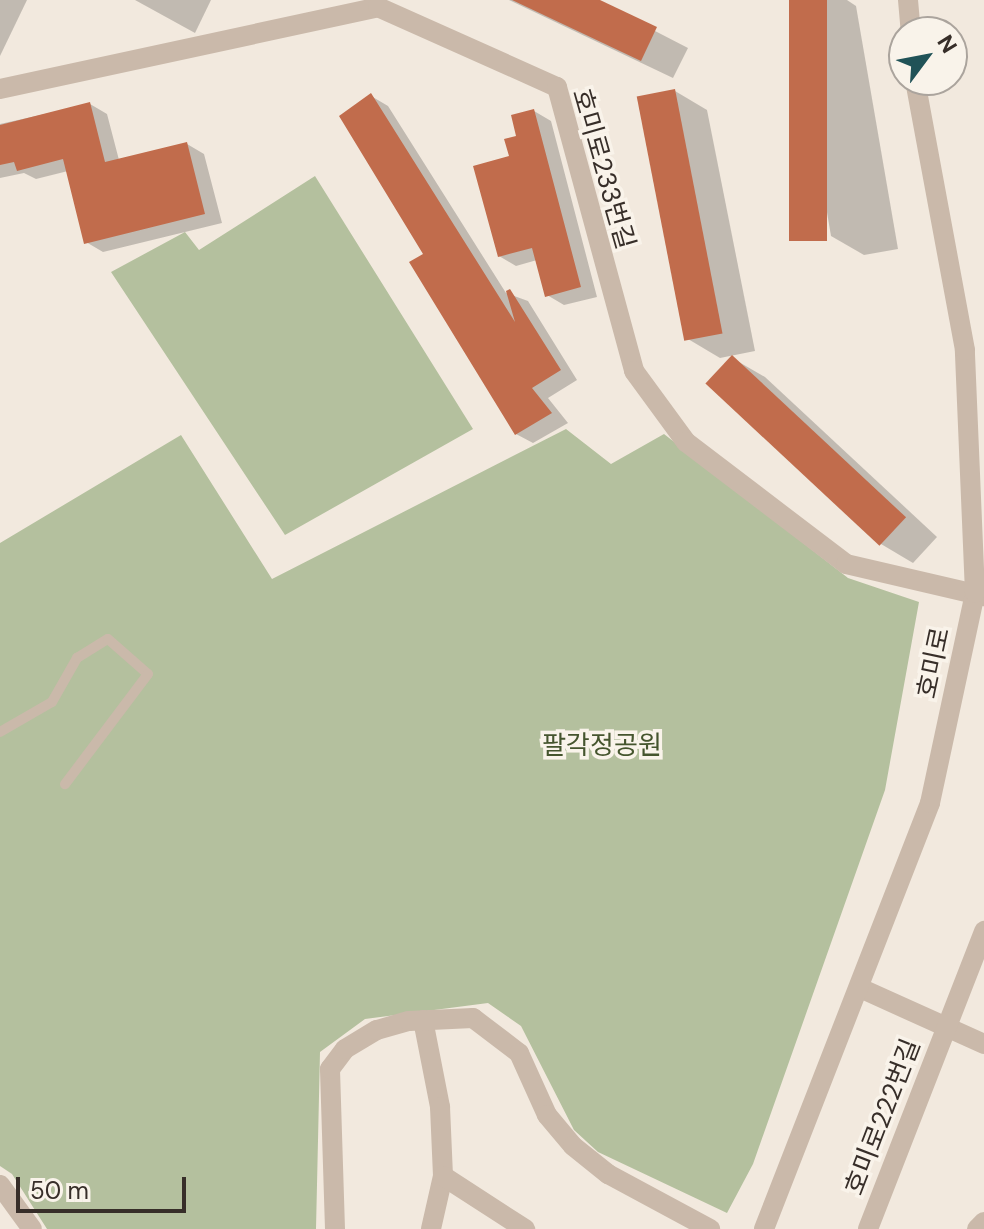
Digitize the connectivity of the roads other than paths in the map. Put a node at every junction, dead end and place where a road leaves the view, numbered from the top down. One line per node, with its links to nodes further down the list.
1 (0, 89): 3 (street, 호미로233번길)
2 (918, 96): 3 (street, 호미로)
3 (980, 594): 7 (street, 호미로)
4 (0, 732): 5 (lane)
5 (65, 784)
6 (984, 931): 9 (street)
7 (860, 988): 9 (street, 호미로222번길); 19 (street, 호미로)
8 (423, 1020): 11 (street); 15 (street); 18 (street)
9 (947, 1024): 10 (street, 호미로222번길); 20 (street, 호미로222번길)
10 (984, 1044)
11 (443, 1176): 16 (street); 17 (street)
12 (0, 1185): 14 (street)
13 (984, 1222): 21 (street)
14 (32, 1229)
15 (335, 1229)
16 (431, 1229)
17 (525, 1229)
18 (710, 1229)
19 (764, 1229)
20 (868, 1229)
21 (977, 1229)

